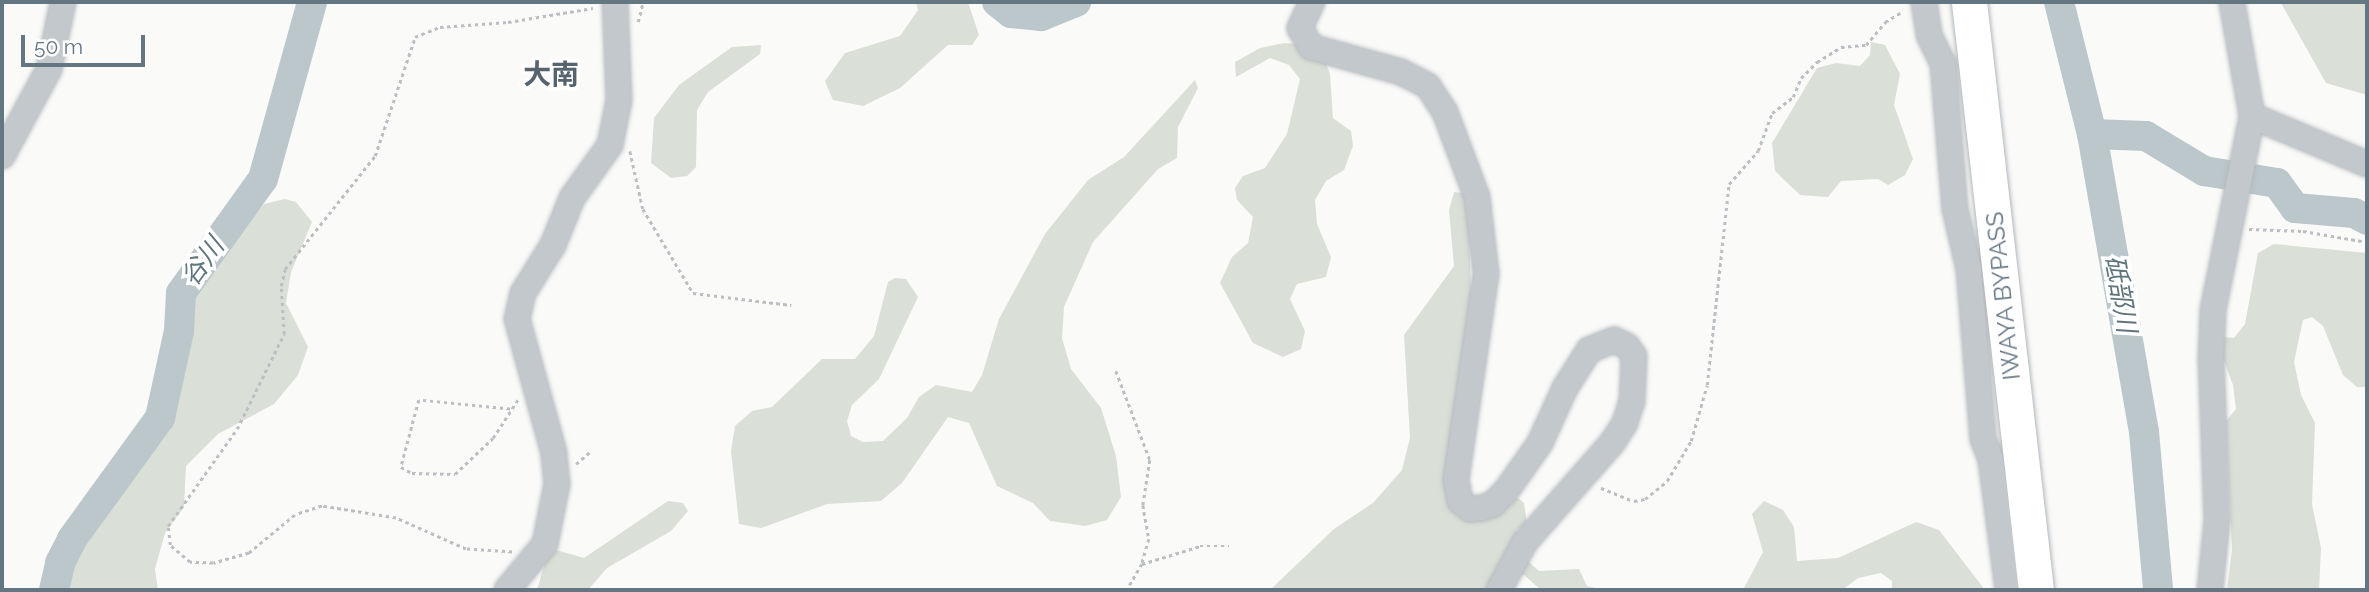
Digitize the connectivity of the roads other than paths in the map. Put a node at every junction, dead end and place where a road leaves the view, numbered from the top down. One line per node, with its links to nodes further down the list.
1 (63, 2): 11 (street)
2 (1312, 2): 14 (street)
3 (1943, 2): 8 (street)
4 (1969, 2): 16 (highway, IWAYA BYPASS)
5 (2232, 2): 10 (street)
6 (606, 4): 13 (street)
7 (1916, 5): 8 (street)
8 (1934, 47): 9 (street); 15 (street)
9 (1932, 75)
10 (2252, 116): 12 (street); 17 (street)
11 (2, 156)
12 (2367, 164)
13 (507, 590)
14 (1499, 590)
15 (2008, 590)
16 (2036, 590)
17 (2210, 590)

